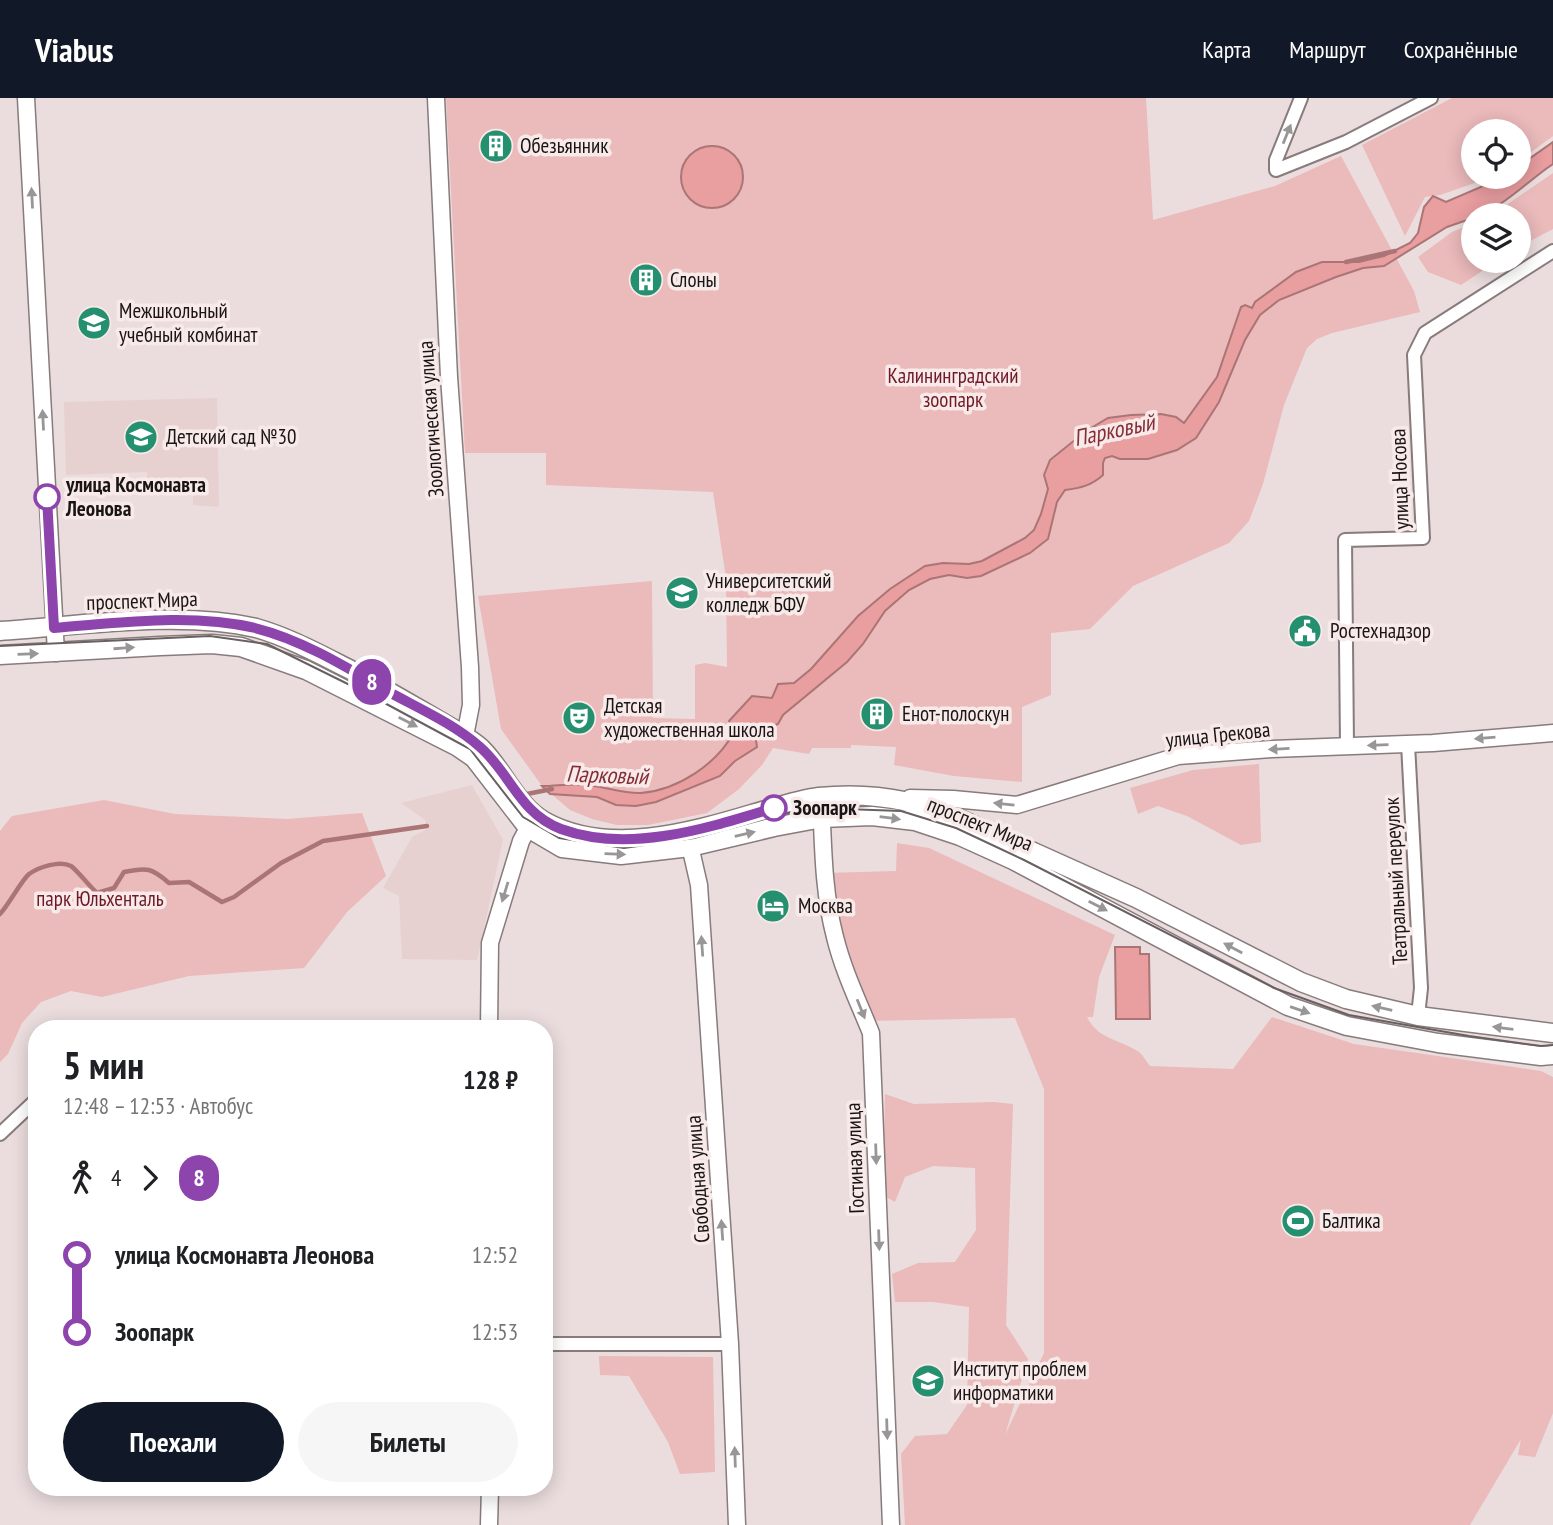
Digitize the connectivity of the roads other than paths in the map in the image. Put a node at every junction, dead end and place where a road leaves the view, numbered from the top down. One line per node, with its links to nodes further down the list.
1 (26, 98): 6 (street, one-way to 1)
2 (436, 98): 11 (street, Зоологическая улица)
3 (1301, 98): 4 (street, one-way to 3)
4 (1431, 98)
5 (1553, 251): 13 (street, улица Носова)
6 (54, 628): 7 (main road, проспект Мира); 8 (street); 11 (main road, проспект Мира)
7 (0, 631)
8 (56, 653): 9 (main road, проспект Мира, one-way to 8); 14 (main road, проспект Мира, one-way to 14)
9 (0, 655)
10 (1553, 733): 12 (street, улица Грекова, one-way to 12)
11 (465, 736): 14 (main road, проспект Мира)
12 (1408, 744): 13 (street, улица Грекова, one-way to 13); 20 (street, Театральный переулок)
13 (1347, 746): 16 (street, улица Грекова, one-way to 16)
14 (478, 754): 18 (main road, проспект Мира)
15 (821, 797): 16 (main road, проспект Мира); 17 (street, Гостиная улица); 19 (main road, проспект Мира)
16 (893, 797): 20 (main road, проспект Мира, one-way to 16)
17 (822, 818): 19 (main road, проспект Мира, one-way to 17); 23 (main road, проспект Мира, one-way to 23); 31 (street, Гостиная улица, one-way to 31)
18 (526, 819): 19 (main road, проспект Мира); 21 (street, one-way to 21)
19 (688, 839): 27 (street, Свободная улица, one-way to 19)
20 (1418, 1016): 22 (main road, проспект Мира, one-way to 20)
21 (489, 1020)
22 (1551, 1035)
23 (1549, 1058)
24 (28, 1108): 25 (street)
25 (0, 1134)
26 (553, 1344): 27 (street)
27 (730, 1344): 30 (street, Свободная улица, one-way to 27)
28 (490, 1496): 29 (street)
29 (489, 1525)
30 (737, 1525)
31 (891, 1525)

